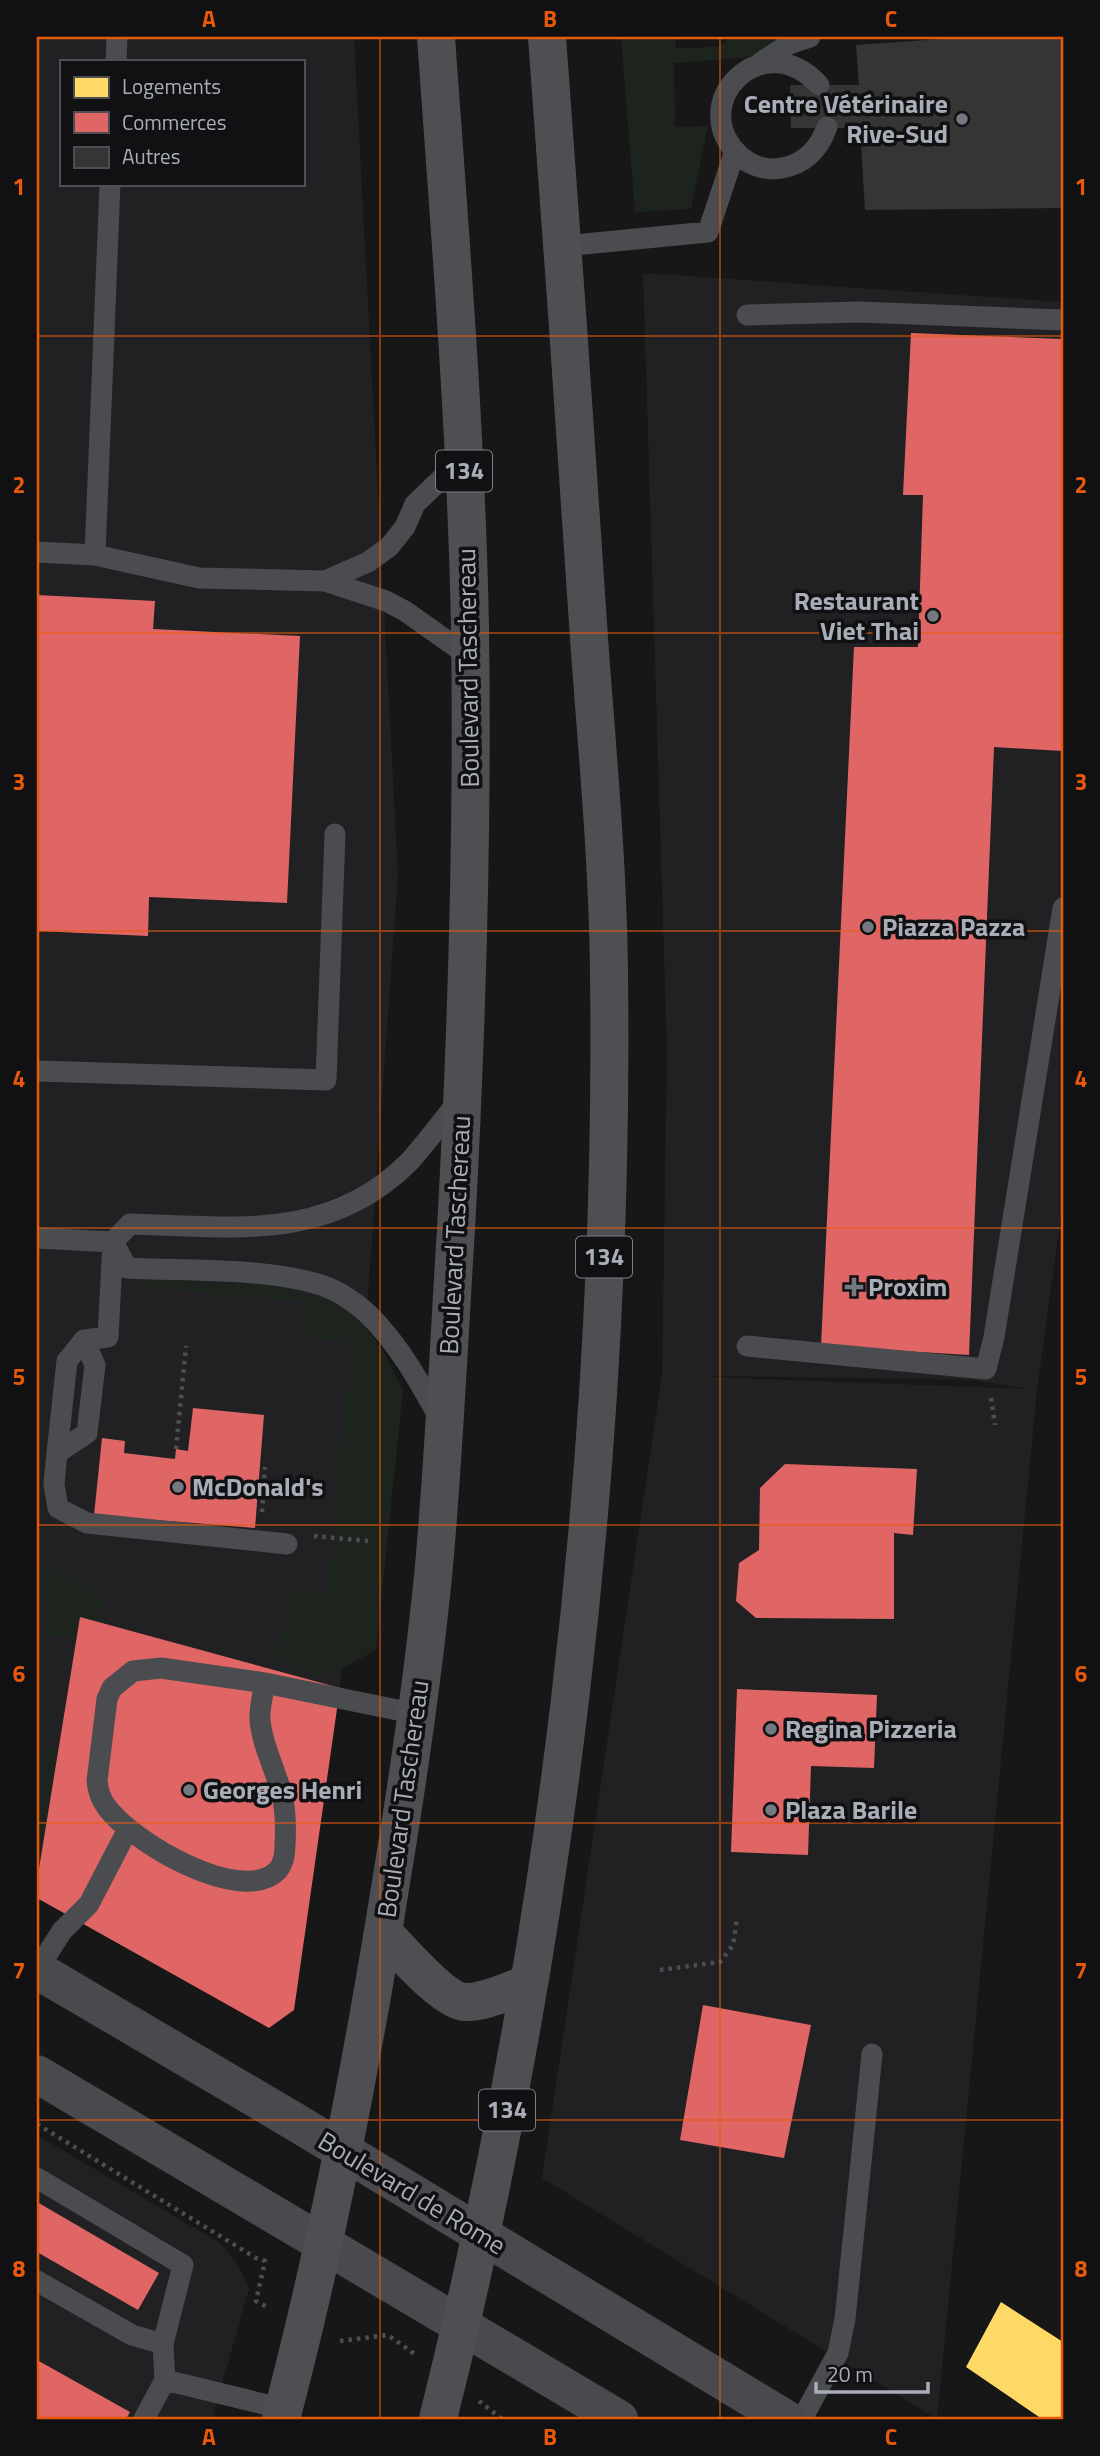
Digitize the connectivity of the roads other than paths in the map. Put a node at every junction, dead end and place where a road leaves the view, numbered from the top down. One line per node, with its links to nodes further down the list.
1 (117, 37): 5 (lane)
2 (436, 37): 14 (main road, Boulevard Taschereau / 134)
3 (547, 37): 11 (main road, 134)
4 (810, 37): 6 (lane)
5 (116, 60)
6 (758, 65): 7 (lane); 9 (lane)
7 (819, 85)
8 (827, 127): 9 (lane)
9 (735, 151): 11 (lane)
10 (110, 186): 16 (lane)
11 (564, 246): 33 (main road, 134)
12 (747, 315): 13 (lane)
13 (1063, 320)
14 (463, 458): 17 (lane); 18 (main road, Boulevard Taschereau / 134)
15 (37, 552): 16 (lane)
16 (94, 555): 17 (lane)
17 (325, 581): 18 (lane)
18 (470, 657): 22 (main road, Boulevard Taschereau / 134)
19 (335, 834): 21 (lane)
20 (1063, 908): 25 (lane)
21 (37, 1072)
22 (463, 1094): 24 (lane); 26 (main road, Boulevard Taschereau / 134)
23 (37, 1238): 24 (lane)
24 (113, 1242): 26 (lane); 27 (lane)
25 (747, 1346)
26 (444, 1426): 29 (main road, Boulevard Taschereau / 134)
27 (287, 1544)
28 (265, 1683): 29 (lane); 30 (lane); 30 (lane)
29 (417, 1714): 31 (main road, Boulevard Taschereau / 134)
30 (128, 1829): 32 (lane)
31 (384, 1933): 33 (main road); 36 (main road, Boulevard Taschereau / 134)
32 (37, 1970): 36 (main road, Boulevard de Rome)
33 (528, 1984): 38 (main road, 134)
34 (872, 2054): 49 (lane)
35 (37, 2074): 39 (main road)
36 (343, 2151): 38 (main road, Boulevard de Rome); 39 (main road, Boulevard Taschereau / 134)
37 (37, 2178): 42 (lane)
38 (481, 2235): 41 (main road, 134); 48 (main road, Boulevard de Rome)
39 (323, 2242): 41 (main road); 44 (main road, Boulevard Taschereau / 134)
40 (37, 2281): 42 (lane)
41 (460, 2324): 46 (main road, 134); 47 (main road)
42 (163, 2344): 43 (lane)
43 (165, 2380): 44 (lane); 45 (lane)
44 (282, 2414)
45 (144, 2419)
46 (438, 2419)
47 (619, 2419)
48 (786, 2419)
49 (802, 2419)

